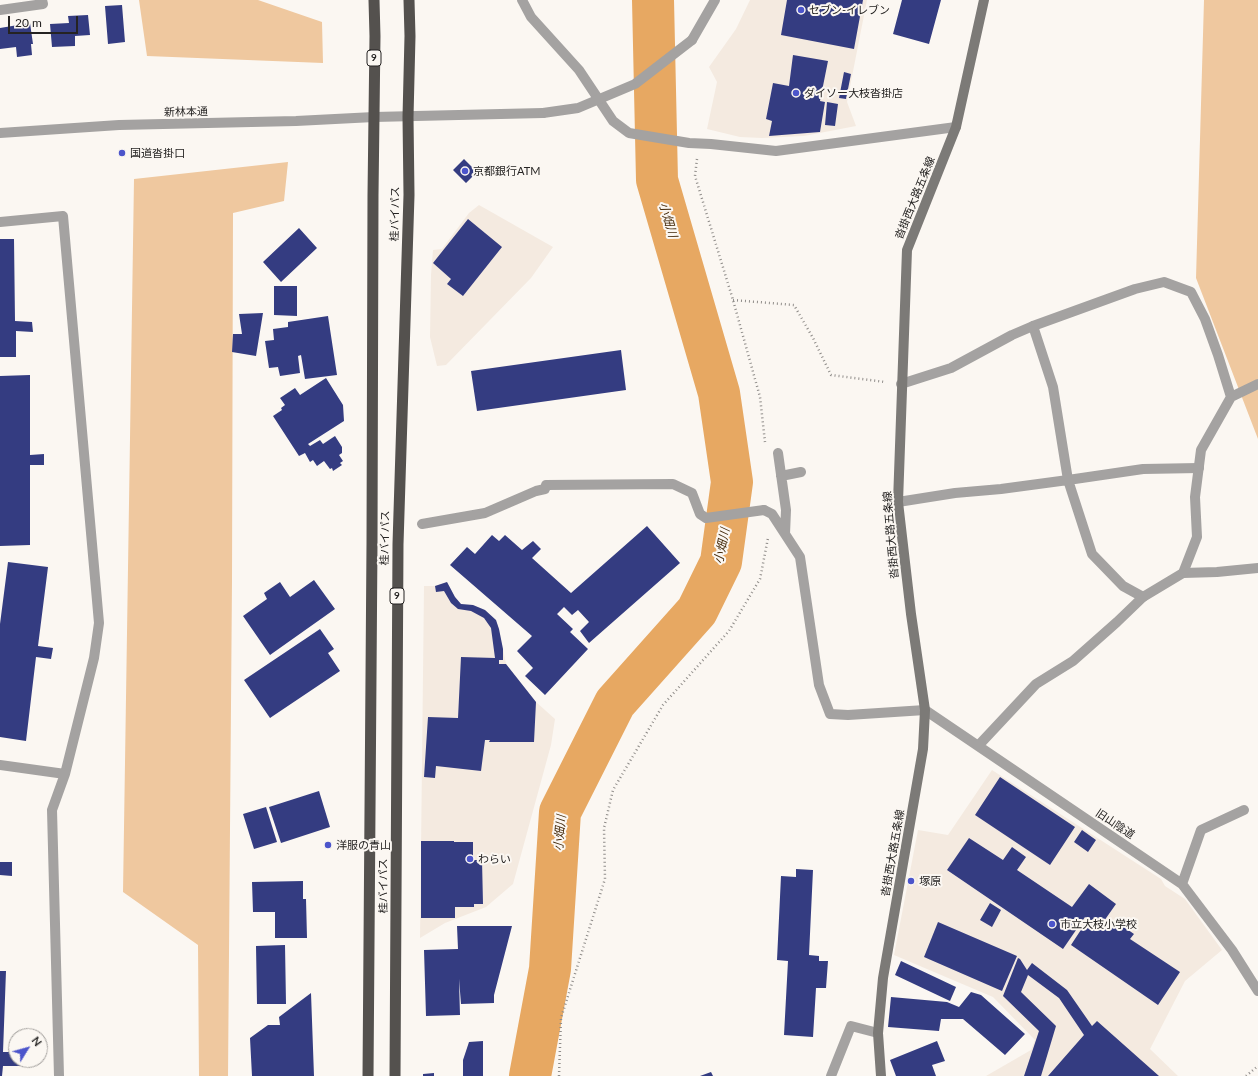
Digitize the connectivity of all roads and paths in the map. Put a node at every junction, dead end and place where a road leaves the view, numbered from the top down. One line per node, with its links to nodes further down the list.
1 (42, 0): 7 (street)
2 (374, 0): 8 (highway, 桂バイパス / 9)
3 (409, 0): 9 (highway, 桂バイパス / 9)
4 (522, 0): 12 (street)
5 (715, 0): 9 (street, 新林本通, bridge)
6 (984, 0): 10 (main road, 沓掛西大路五条線)
7 (0, 10)
8 (374, 117): 9 (street, 新林本通); 11 (street, 新林本通); 42 (highway, 桂バイパス / 9)
9 (408, 117): 43 (highway, 桂バイパス / 9)
10 (956, 127): 12 (street); 16 (main road, 沓掛西大路五条線)
11 (0, 133)
12 (694, 143): 14 (path)
13 (0, 222): 35 (street)
14 (733, 300): 16 (path); 19 (path)
15 (1033, 326): 16 (street); 18 (street); 24 (street)
16 (901, 384): 25 (main road, 沓掛西大路五条線)
17 (1258, 384): 18 (street)
18 (1231, 397): 21 (street)
19 (765, 444)
20 (778, 453): 23 (street)
21 (1199, 468): 24 (street); 30 (street)
22 (801, 472): 23 (street)
23 (781, 476): 28 (street)
24 (1068, 480): 25 (street); 31 (street)
25 (898, 502): 32 (main road, 沓掛西大路五条線)
26 (768, 512): 27 (street); 28 (street); 44 (path)
27 (422, 524)
28 (785, 534): 32 (street)
29 (1258, 568): 30 (street)
30 (1183, 573): 31 (street)
31 (1143, 597): 33 (street)
32 (925, 710): 33 (street, 旧山陰道); 39 (main road, 沓掛西大路五条線)
33 (978, 746): 37 (street, 旧山陰道)
34 (0, 765): 35 (street)
35 (65, 774): 41 (street)
36 (1244, 810): 37 (street)
37 (1182, 884): 38 (street, 旧山陰道)
38 (1258, 991)
39 (878, 1033): 45 (street); 46 (main road, 沓掛西大路五条線)
40 (1258, 1066): 47 (path)
41 (59, 1076)
42 (368, 1076)
43 (395, 1076)
44 (559, 1076)
45 (831, 1076)
46 (881, 1076)
47 (1246, 1076)

